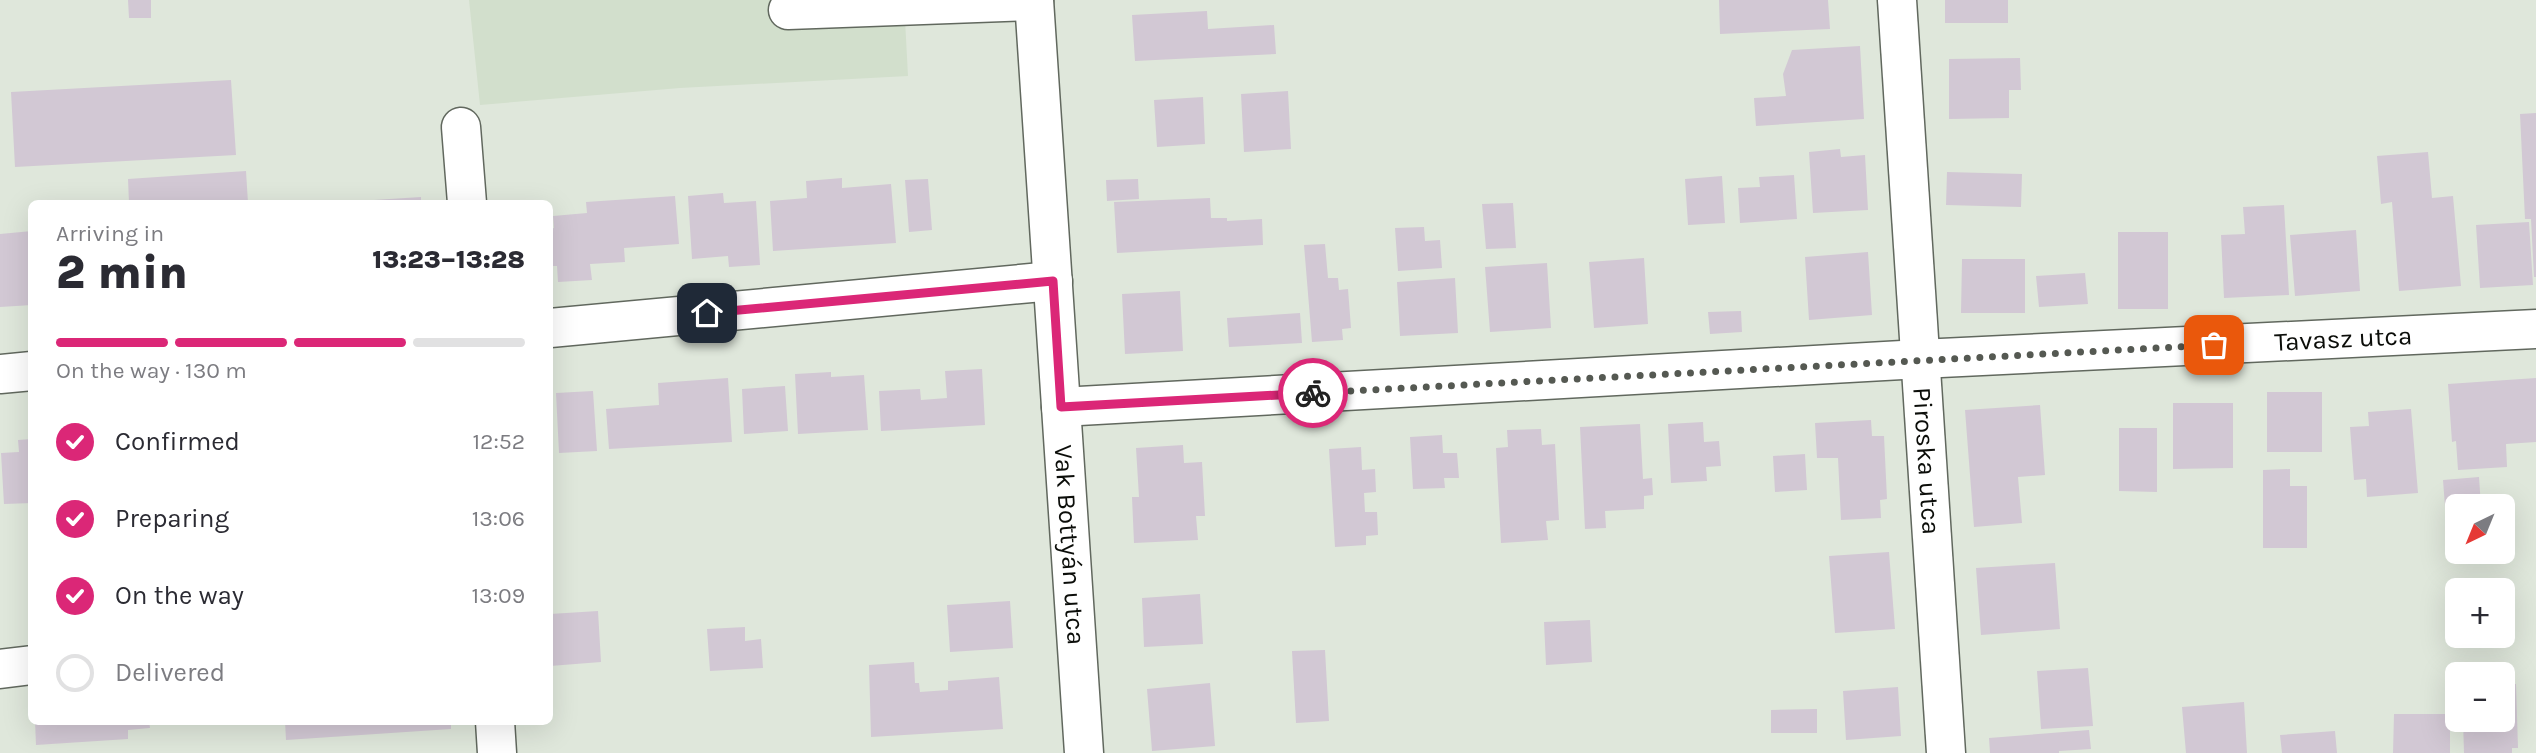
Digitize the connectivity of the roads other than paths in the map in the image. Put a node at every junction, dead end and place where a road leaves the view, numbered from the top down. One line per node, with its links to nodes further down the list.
1 (1897, 0): 9 (street, Piroska utca)
2 (1034, 1): 3 (street); 6 (street, Vak Bottyán utca)
3 (788, 10)
4 (461, 127): 5 (street)
5 (467, 200)
6 (1053, 281): 7 (street); 12 (street, Vak Bottyán utca)
7 (553, 328)
8 (2536, 329): 9 (street, Tavasz utca)
9 (1920, 359): 12 (street, Tavasz utca); 18 (street, Piroska utca)
10 (28, 371): 11 (street)
11 (0, 374)
12 (1061, 407): 17 (street, Vak Bottyán utca)
13 (28, 665): 14 (street)
14 (0, 668)
15 (495, 725): 16 (street)
16 (497, 753)
17 (1084, 753)
18 (1946, 753)

